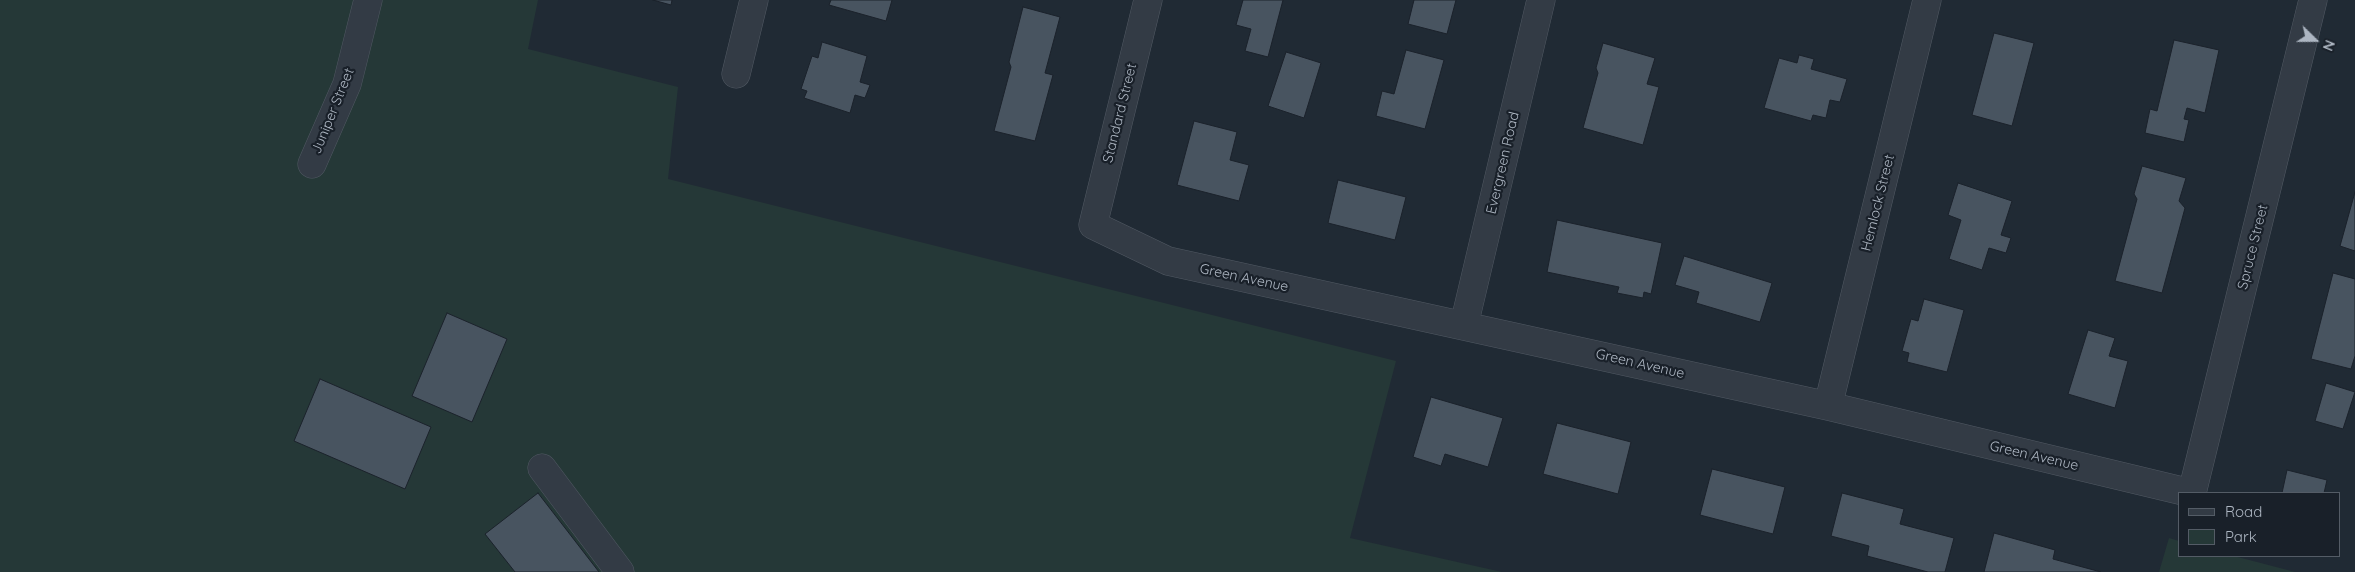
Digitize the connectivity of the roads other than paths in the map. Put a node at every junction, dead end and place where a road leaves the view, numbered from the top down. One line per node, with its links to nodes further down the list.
1 (368, 0): 8 (street, Juniper Street)
2 (754, 0): 7 (street)
3 (1148, 0): 9 (street, Standard Street)
4 (1541, 0): 10 (street, Evergreen Road)
5 (1927, 0): 11 (street, Hemlock Street)
6 (2313, 0): 14 (street, Spruce Street)
7 (736, 74)
8 (312, 164)
9 (1093, 225): 10 (street, Green Avenue)
10 (1464, 325): 11 (street, Green Avenue)
11 (1828, 406): 13 (street, Green Avenue)
12 (542, 468): 15 (street)
13 (2188, 492)
14 (2192, 492)
15 (620, 572)

